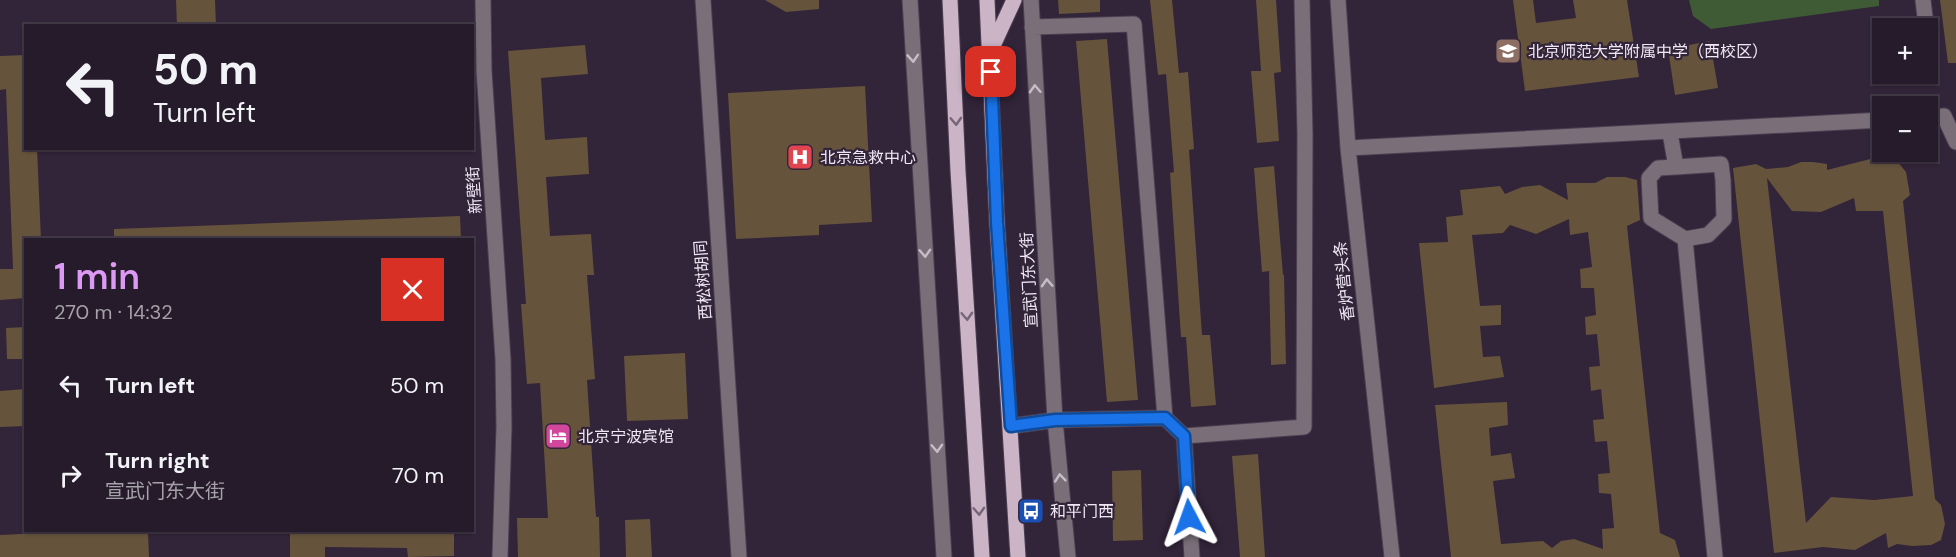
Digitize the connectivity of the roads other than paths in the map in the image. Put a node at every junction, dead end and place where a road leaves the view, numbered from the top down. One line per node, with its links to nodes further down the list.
1 (483, 0): 25 (street, 新壁街)
2 (703, 0): 26 (street, 西松树胡同)
3 (910, 0): 27 (street, one-way to 27)
4 (950, 0): 28 (main road, one-way to 28)
5 (987, 0): 13 (main road, 宣武门东大街)
6 (1014, 0): 13 (main road)
7 (1031, 0): 12 (street, 宣武门东大街)
8 (1302, 0): 24 (street)
9 (1338, 0): 18 (street, 香炉营头条)
10 (1923, 0): 11 (street)
11 (1925, 17)
12 (1032, 27): 21 (street); 22 (street, 宣武门东大街, one-way to 12)
13 (990, 51): 23 (main road, 宣武门东大街)
14 (1938, 116): 17 (street)
15 (1872, 121): 16 (street)
16 (1670, 133): 18 (street); 19 (street)
17 (1956, 142)
18 (1348, 148): 32 (street, 香炉营头条)
19 (1676, 166): 20 (street); 20 (street)
20 (1685, 239): 33 (street)
21 (1165, 418): 22 (street); 24 (street)
22 (1055, 420): 23 (street); 30 (street, 宣武门东大街, one-way to 22)
23 (1011, 426): 29 (main road, 宣武门东大街)
24 (1184, 436): 31 (street)
25 (500, 557)
26 (739, 557)
27 (944, 557)
28 (982, 557)
29 (1018, 557)
30 (1068, 557)
31 (1192, 557)
32 (1392, 557)
33 (1715, 557)

